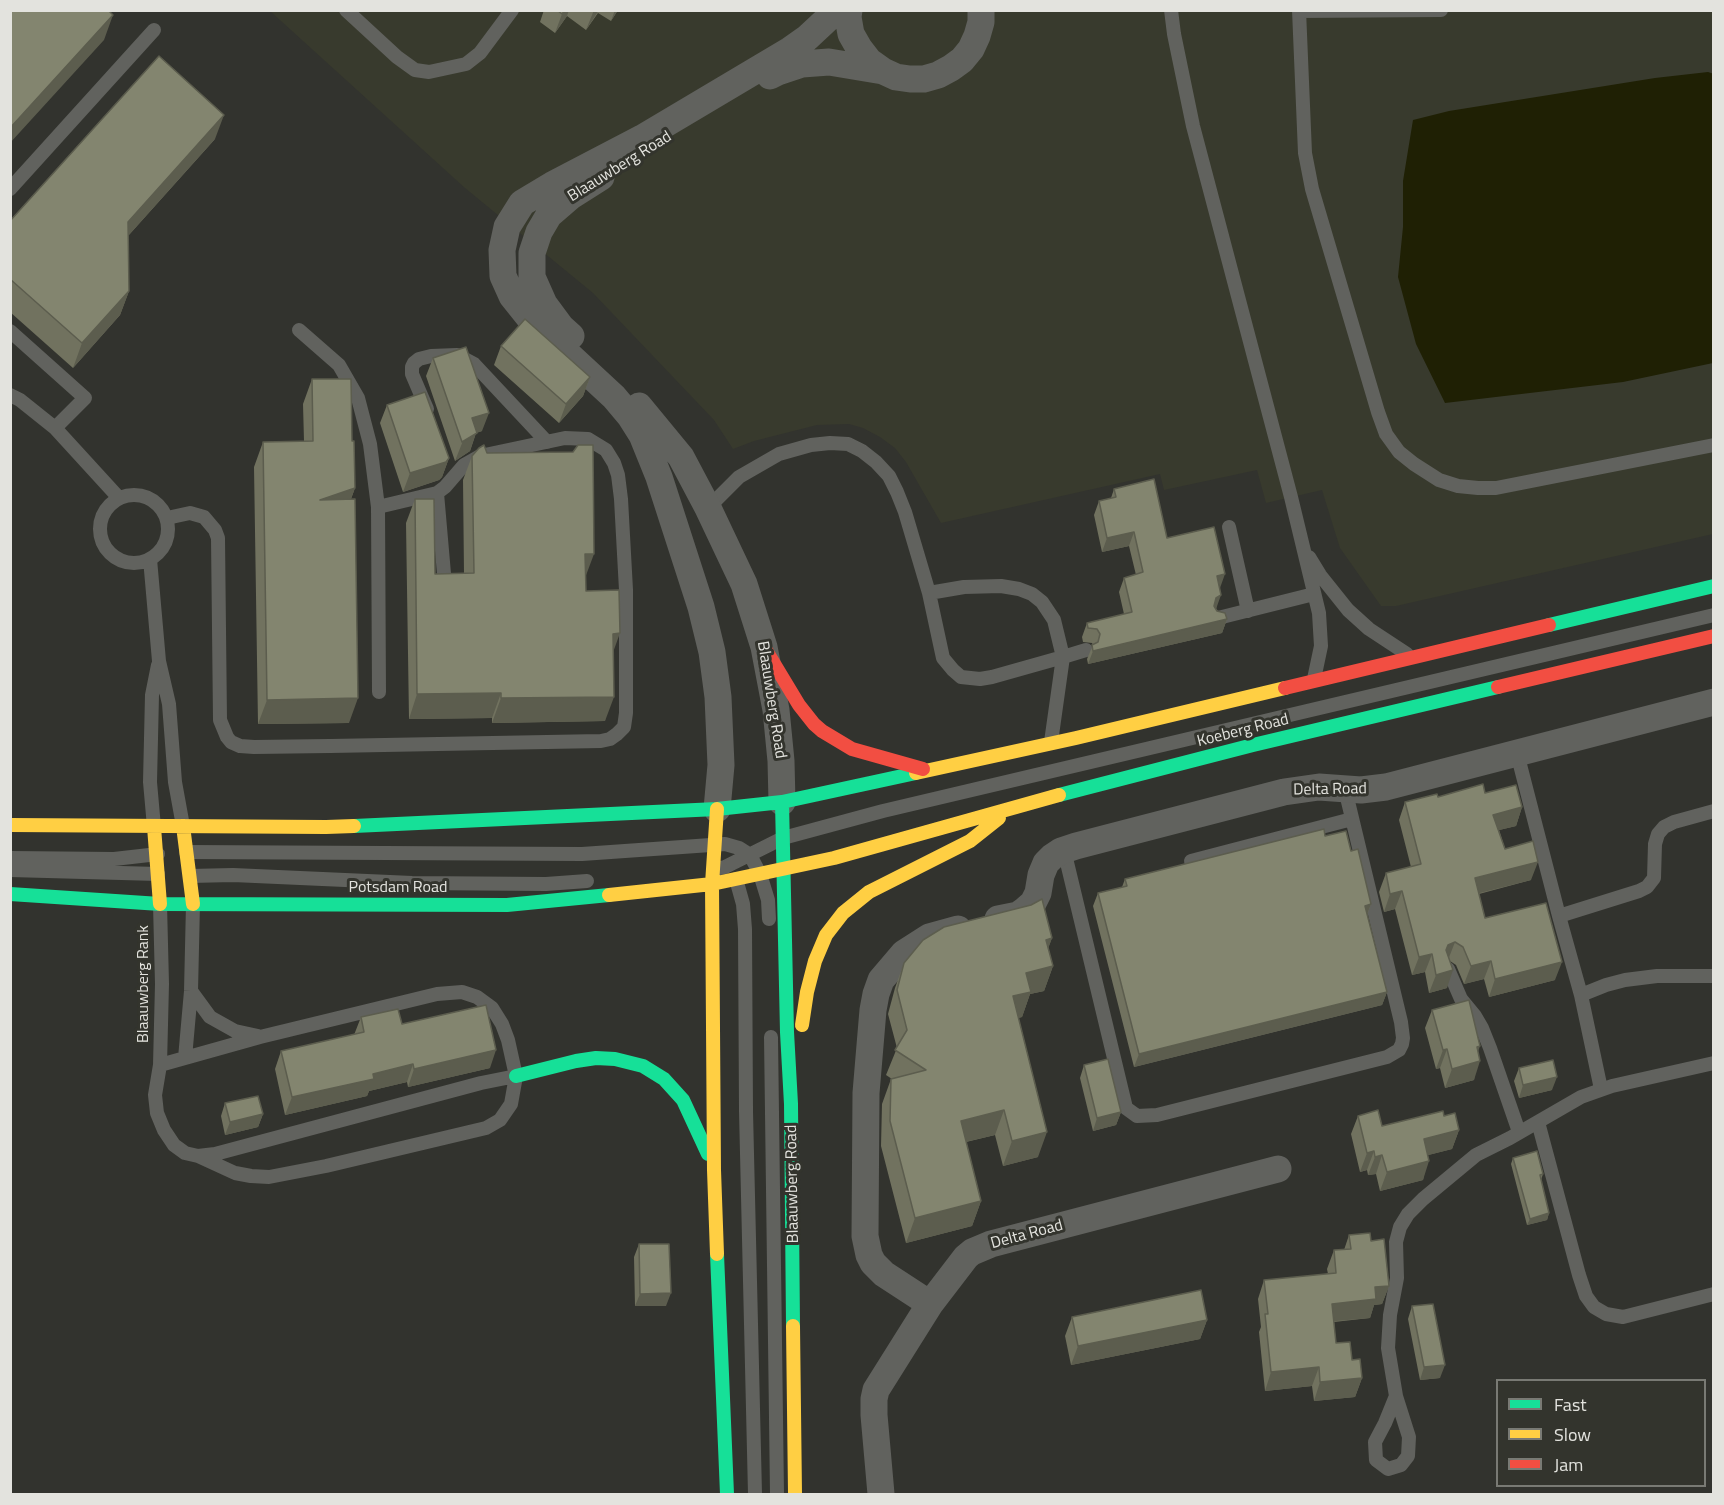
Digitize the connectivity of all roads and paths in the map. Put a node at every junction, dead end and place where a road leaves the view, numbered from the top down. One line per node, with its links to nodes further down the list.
1 (346, 10): 2 (lane)
2 (512, 10)
3 (837, 10): 12 (street, Blaauwberg Road)
4 (849, 10): 10 (street)
5 (1171, 10): 27 (lane)
6 (1441, 10): 7 (lane)
7 (1299, 11): 20 (lane)
8 (983, 14): 10 (street, Blaauwberg Road)
9 (154, 30): 11 (lane)
10 (883, 71): 13 (street, Blaauwberg Road)
11 (10, 189)
12 (501, 261): 13 (street); 50 (street, Blaauwberg Road)
13 (532, 262): 24 (street, Blaauwberg Road)
14 (299, 330): 23 (lane)
15 (10, 331): 18 (lane)
16 (10, 395): 18 (lane)
17 (433, 425): 19 (lane)
18 (55, 428): 22 (lane)
19 (547, 442): 21 (lane); 25 (lane)
20 (1713, 445)
21 (437, 493): 23 (lane); 29 (lane)
22 (119, 498): 25 (lane); 28 (lane)
23 (378, 507): 43 (lane)
24 (708, 508): 31 (lane); 37 (street, Blaauwberg Road)
25 (167, 518): 28 (lane)
26 (1229, 527): 33 (lane)
27 (1303, 548): 32 (lane); 40 (lane)
28 (150, 559): 41 (lane)
29 (445, 585)
30 (1713, 586): 40 (main road, Koeberg Road)
31 (929, 593): 39 (lane); 39 (lane)
32 (1314, 594): 33 (lane); 42 (lane)
33 (1248, 611): 35 (lane)
34 (1713, 615): 57 (lane)
35 (1218, 618)
36 (1713, 636): 51 (main road, Koeberg Road)
37 (764, 647): 47 (main road); 49 (street, Blaauwberg Road)
38 (1086, 650): 39 (lane)
39 (1063, 657): 45 (lane)
40 (1412, 657): 42 (main road, Koeberg Road)
41 (159, 661): 55 (lane); 56 (lane)
42 (1314, 680): 45 (main road, Koeberg Road)
43 (379, 692)
44 (1713, 702): 46 (street, Delta Road)
45 (1051, 742): 47 (main road, Koeberg Road)
46 (1517, 753): 48 (street, Delta Road); 75 (lane)
47 (929, 770): 49 (main road, Koeberg Road)
48 (1345, 789): 53 (lane); 59 (street, Delta Road)
49 (782, 802): 50 (main road); 57 (main road, Blaauwberg Road)
50 (717, 808): 55 (main road); 58 (main road, Blaauwberg Road)
51 (1009, 808): 65 (main road, Koeberg Road); 88 (main road)
52 (1713, 811): 75 (lane)
53 (1352, 819): 59 (lane); 63 (lane)
54 (10, 825): 56 (main road)
55 (183, 826): 56 (main road); 60 (main road)
56 (154, 827): 60 (main road)
57 (783, 838): 61 (lane); 65 (main road, Blaauwberg Road)
58 (714, 844): 60 (lane); 61 (lane); 64 (main road, Blaauwberg Road)
59 (1064, 850): 95 (street, Delta Road)
60 (171, 853): 62 (lane); 68 (main road); 68 (main road)
61 (750, 855): 64 (lane); 67 (lane)
62 (10, 858)
63 (1191, 861)
64 (713, 869): 70 (lane); 71 (main road, Blaauwberg Road)
65 (784, 869): 67 (main road, Potsdam Road); 88 (main road, Blaauwberg Road)
66 (10, 870): 68 (lane)
67 (760, 874): 70 (main road, Potsdam Road); 76 (lane)
68 (174, 875): 69 (lane); 73 (main road); 74 (main road)
69 (602, 879)
70 (737, 880): 71 (main road, Potsdam Road); 98 (lane)
71 (712, 884): 74 (main road, Potsdam Road); 93 (main road, Blaauwberg Road)
72 (10, 894): 73 (main road, Potsdam Road)
73 (160, 904): 74 (main road, Potsdam Road); 85 (lane, Blaauwberg Rank)
74 (194, 904): 79 (lane)
75 (1559, 916): 80 (lane)
76 (770, 929)
77 (1448, 969): 90 (lane)
78 (1713, 976): 80 (lane)
79 (191, 991): 82 (lane); 83 (lane)
80 (1581, 995): 87 (lane)
81 (771, 1024): 99 (lane)
82 (260, 1037): 83 (lane); 86 (lane)
83 (185, 1058): 85 (lane)
84 (1713, 1063): 87 (lane)
85 (160, 1065): 91 (lane, Blaauwberg Rank)
86 (516, 1076): 91 (lane); 91 (lane, Blaauwberg Rank); 93 (main road)
87 (1601, 1089): 89 (lane)
88 (791, 1104): 100 (main road, Blaauwberg Road)
89 (1538, 1122): 90 (lane); 94 (lane)
90 (1519, 1132): 96 (lane)
91 (198, 1156)
92 (1278, 1169): 95 (street, Delta Road)
93 (714, 1170): 97 (main road, Blaauwberg Road)
94 (1713, 1294)
95 (930, 1304): 101 (street, Delta Road)
96 (1396, 1395): 96 (lane)
97 (727, 1494)
98 (755, 1494)
99 (777, 1494)
100 (795, 1494)
101 (880, 1494)

